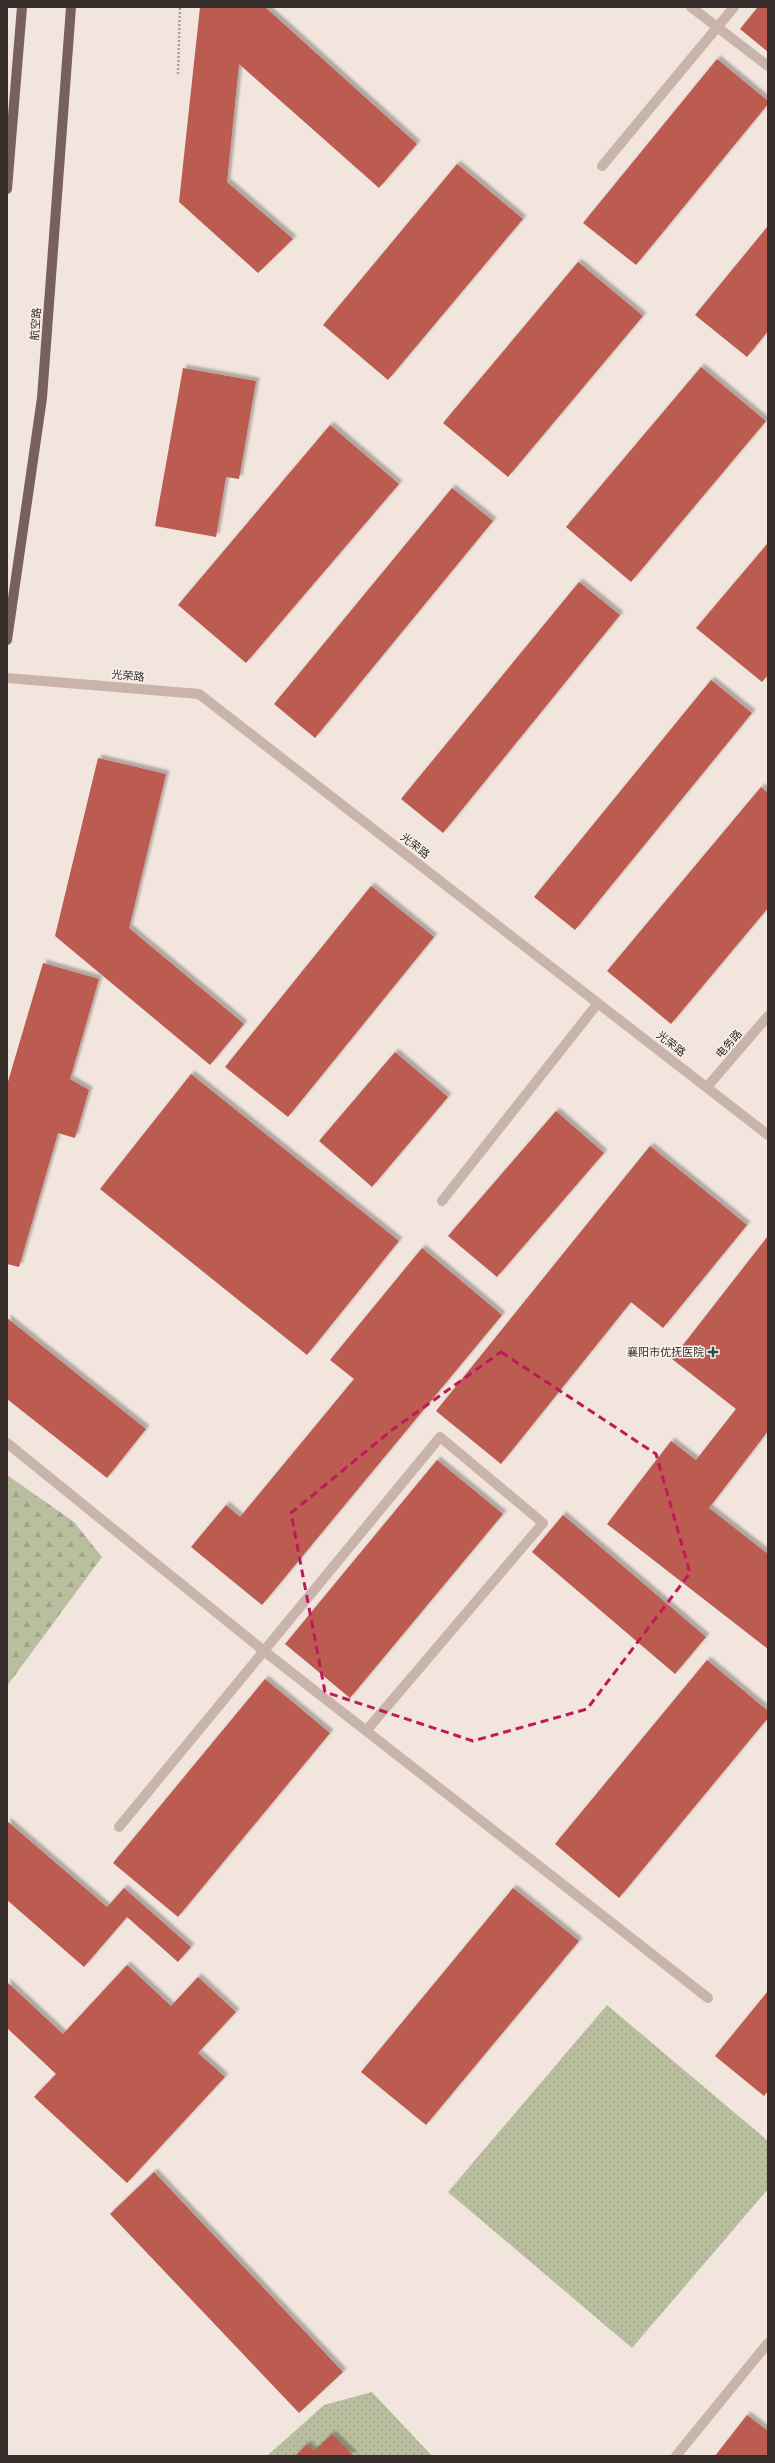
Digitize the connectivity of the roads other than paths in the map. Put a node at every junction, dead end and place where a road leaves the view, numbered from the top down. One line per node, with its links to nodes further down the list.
1 (22, 7): 7 (main road)
2 (71, 7): 10 (main road, 航空路)
3 (691, 7): 5 (street)
4 (734, 7): 5 (street)
5 (718, 27): 6 (street); 8 (street)
6 (768, 66)
7 (8, 165): 9 (main road)
8 (602, 166)
9 (7, 189)
10 (7, 640)
11 (7, 678): 12 (street, 光荣路)
12 (598, 1003): 14 (street, 光荣路); 16 (street)
13 (768, 1016): 14 (street, 电务路)
14 (707, 1087): 15 (street, 光荣路)
15 (768, 1135)
16 (442, 1201)
17 (7, 1443): 18 (street)
18 (264, 1651): 19 (street); 19 (street); 20 (street)
19 (366, 1731): 21 (street)
20 (119, 1827)
21 (708, 1998)
22 (768, 2343): 23 (street)
23 (676, 2456)

